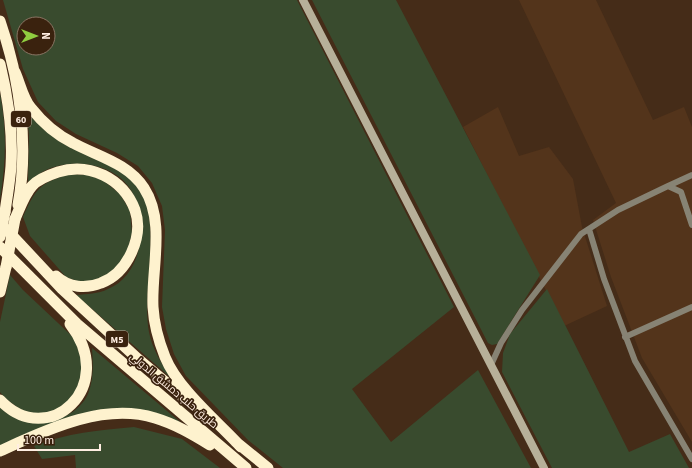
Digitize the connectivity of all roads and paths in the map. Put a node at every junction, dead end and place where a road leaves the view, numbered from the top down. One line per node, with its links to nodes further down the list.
1 (303, 0): 18 (main road)
2 (0, 21): 4 (highway, 60)
3 (0, 64): 11 (highway, bridge)
4 (15, 72): 7 (highway, 60); 20 (highway)
5 (692, 174): 6 (street)
6 (668, 186): 9 (street); 10 (street)
7 (15, 219): 12 (highway); 14 (highway, bridge)
8 (0, 222): 12 (highway, طريق حلب دمشق الدولي / M5)
9 (692, 225)
10 (589, 229): 17 (street); 18 (street)
11 (0, 237)
12 (24, 246): 20 (highway, طريق حلب دمشق الدولي / M5)
13 (0, 247): 15 (highway, طريق حلب دمشق الدولي / M5)
14 (0, 292)
15 (46, 294): 19 (highway); 23 (highway, طريق حلب دمشق الدولي / M5)
16 (692, 307): 17 (street)
17 (625, 337): 22 (street)
18 (491, 365): 26 (main road)
19 (0, 400)
20 (241, 446): 25 (highway, M5)
21 (0, 452): 23 (highway)
22 (692, 459)
23 (236, 460): 24 (highway, طريق حلب دمشق الدولي / M5)
24 (246, 468)
25 (268, 468)
26 (544, 468)

